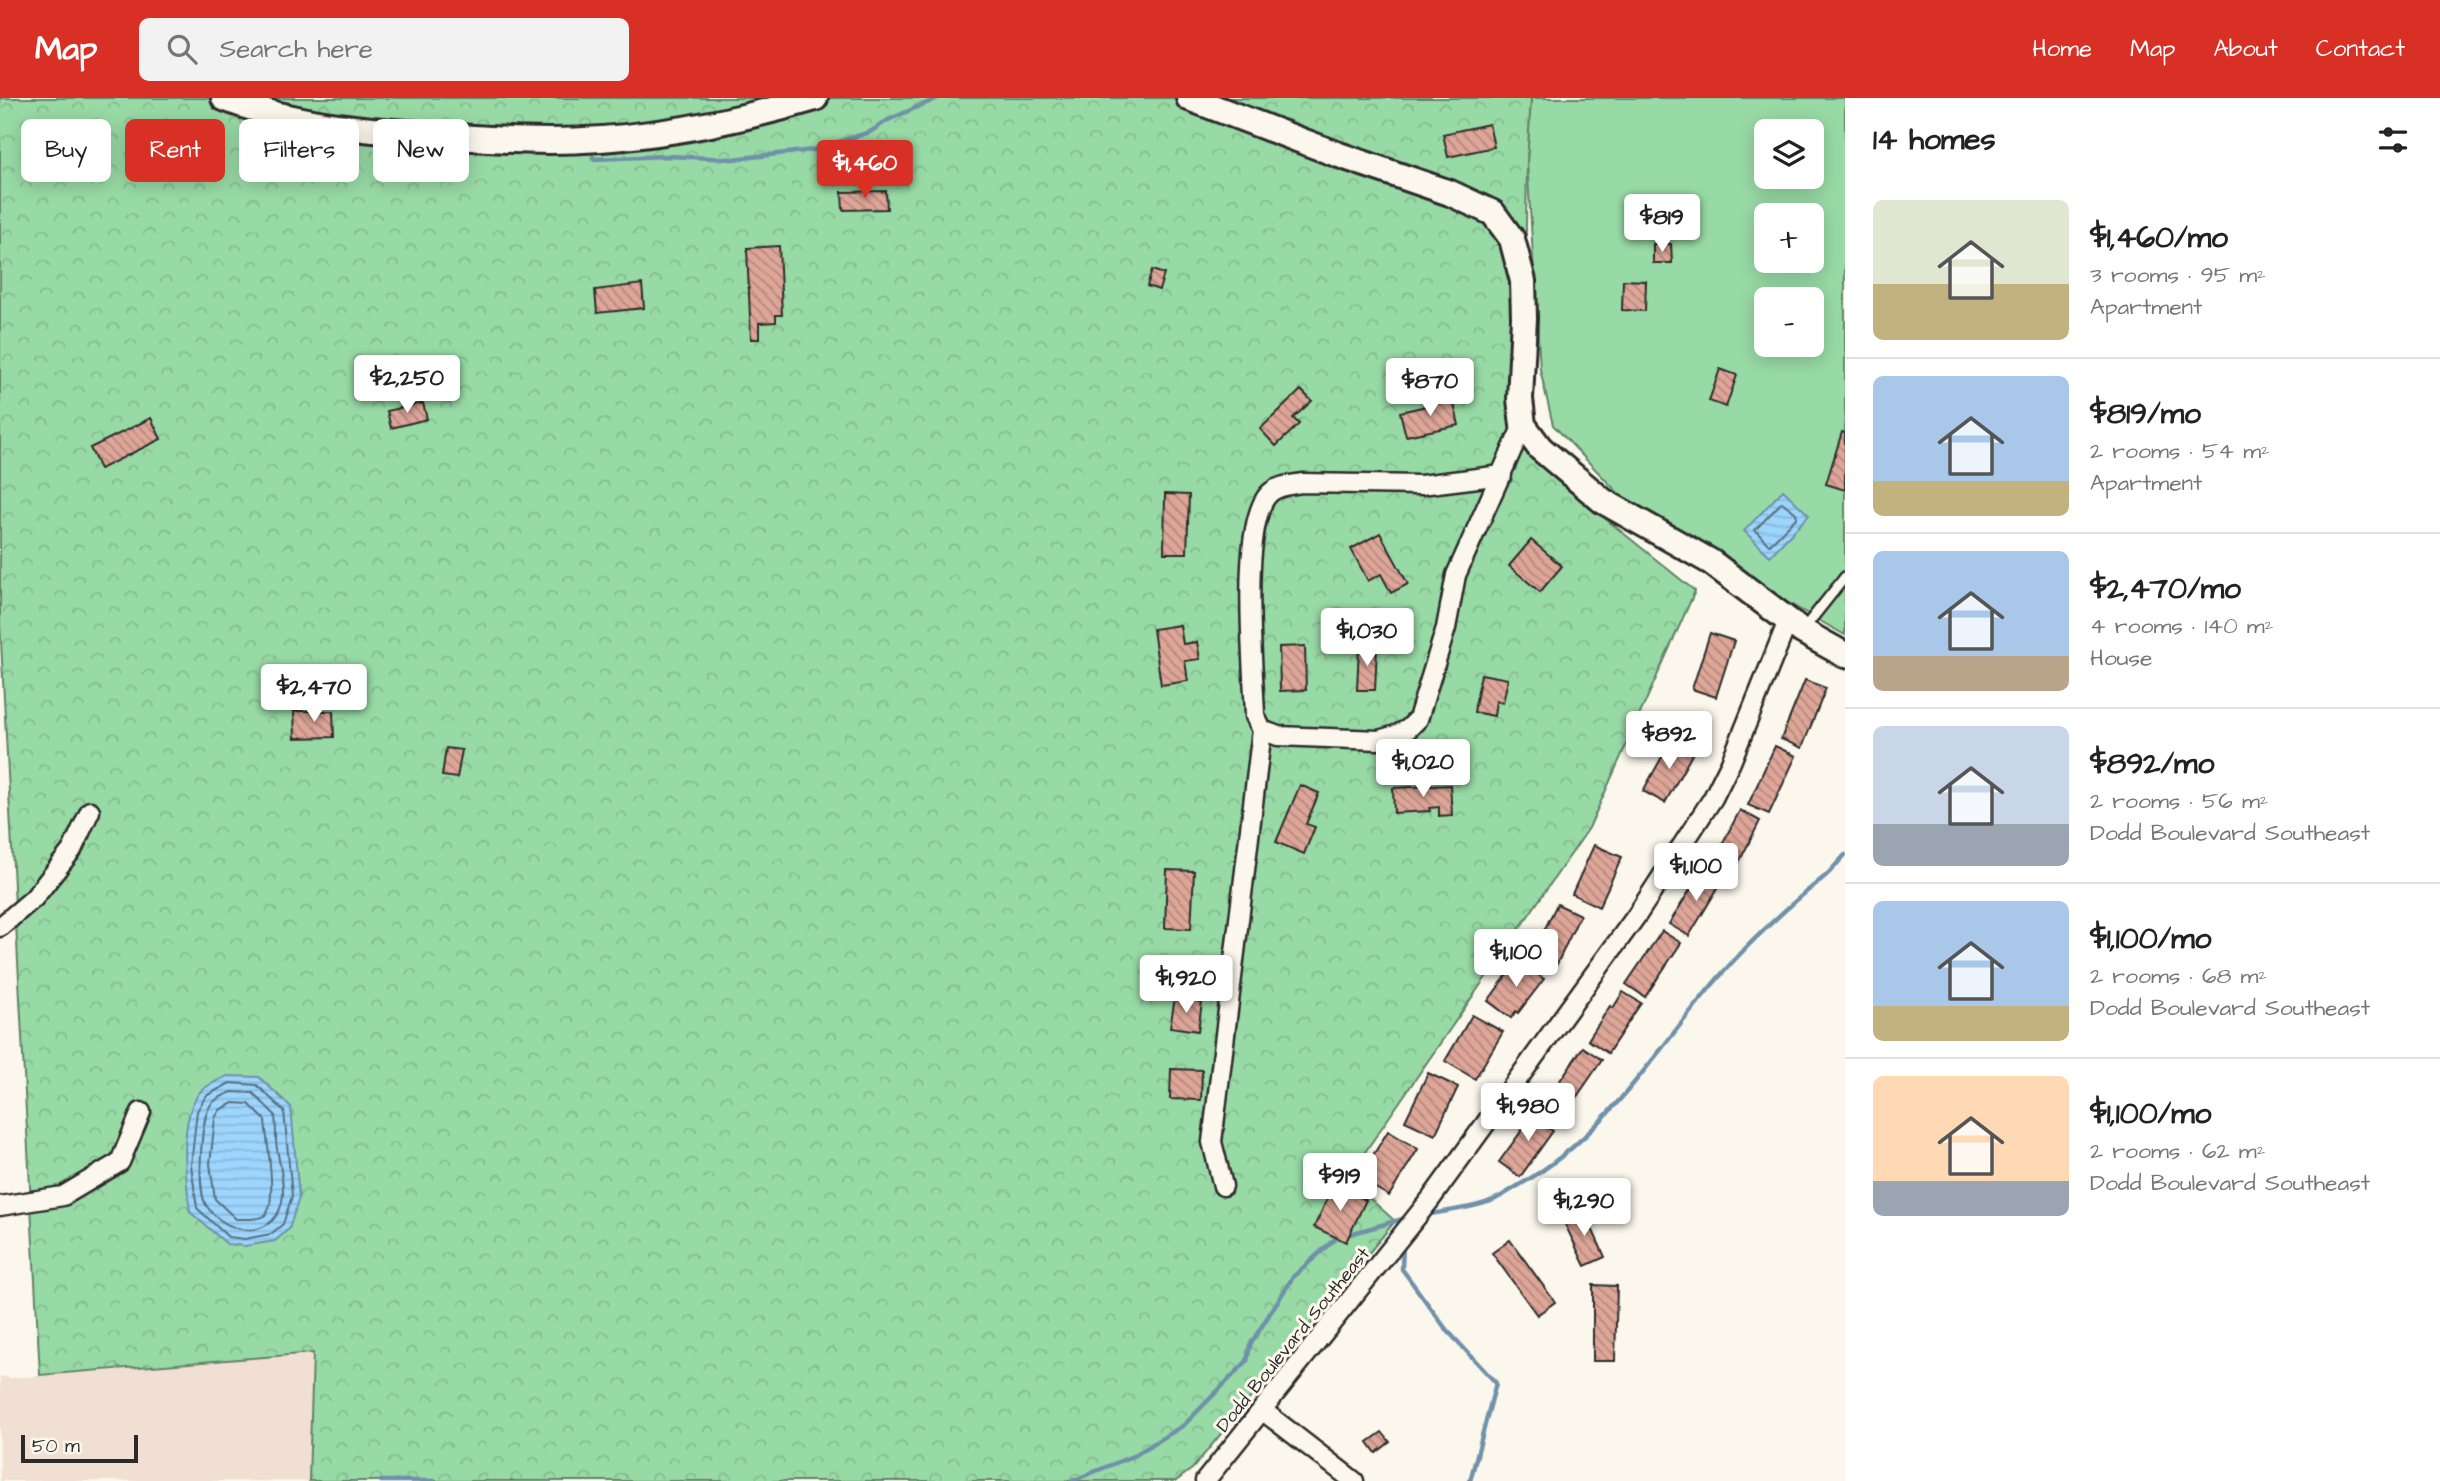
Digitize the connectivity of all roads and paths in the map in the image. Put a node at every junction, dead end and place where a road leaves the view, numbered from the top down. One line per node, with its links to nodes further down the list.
1 (224, 98): 2 (street)
2 (815, 98)
3 (1189, 98): 4 (street)
4 (1523, 425): 5 (street); 7 (street)
5 (1502, 475): 9 (street); 9 (street)
6 (1845, 577): 7 (lane)
7 (1795, 626): 8 (street); 15 (street, Dodd Boulevard Southeast)
8 (1845, 654)
9 (1262, 730): 13 (street)
10 (90, 811): 11 (street)
11 (0, 927)
12 (141, 1112): 14 (street)
13 (1223, 1186)
14 (0, 1206)
15 (1262, 1410): 16 (street, Dodd Boulevard Southeast); 17 (street)
16 (1205, 1481)
17 (1354, 1481)

